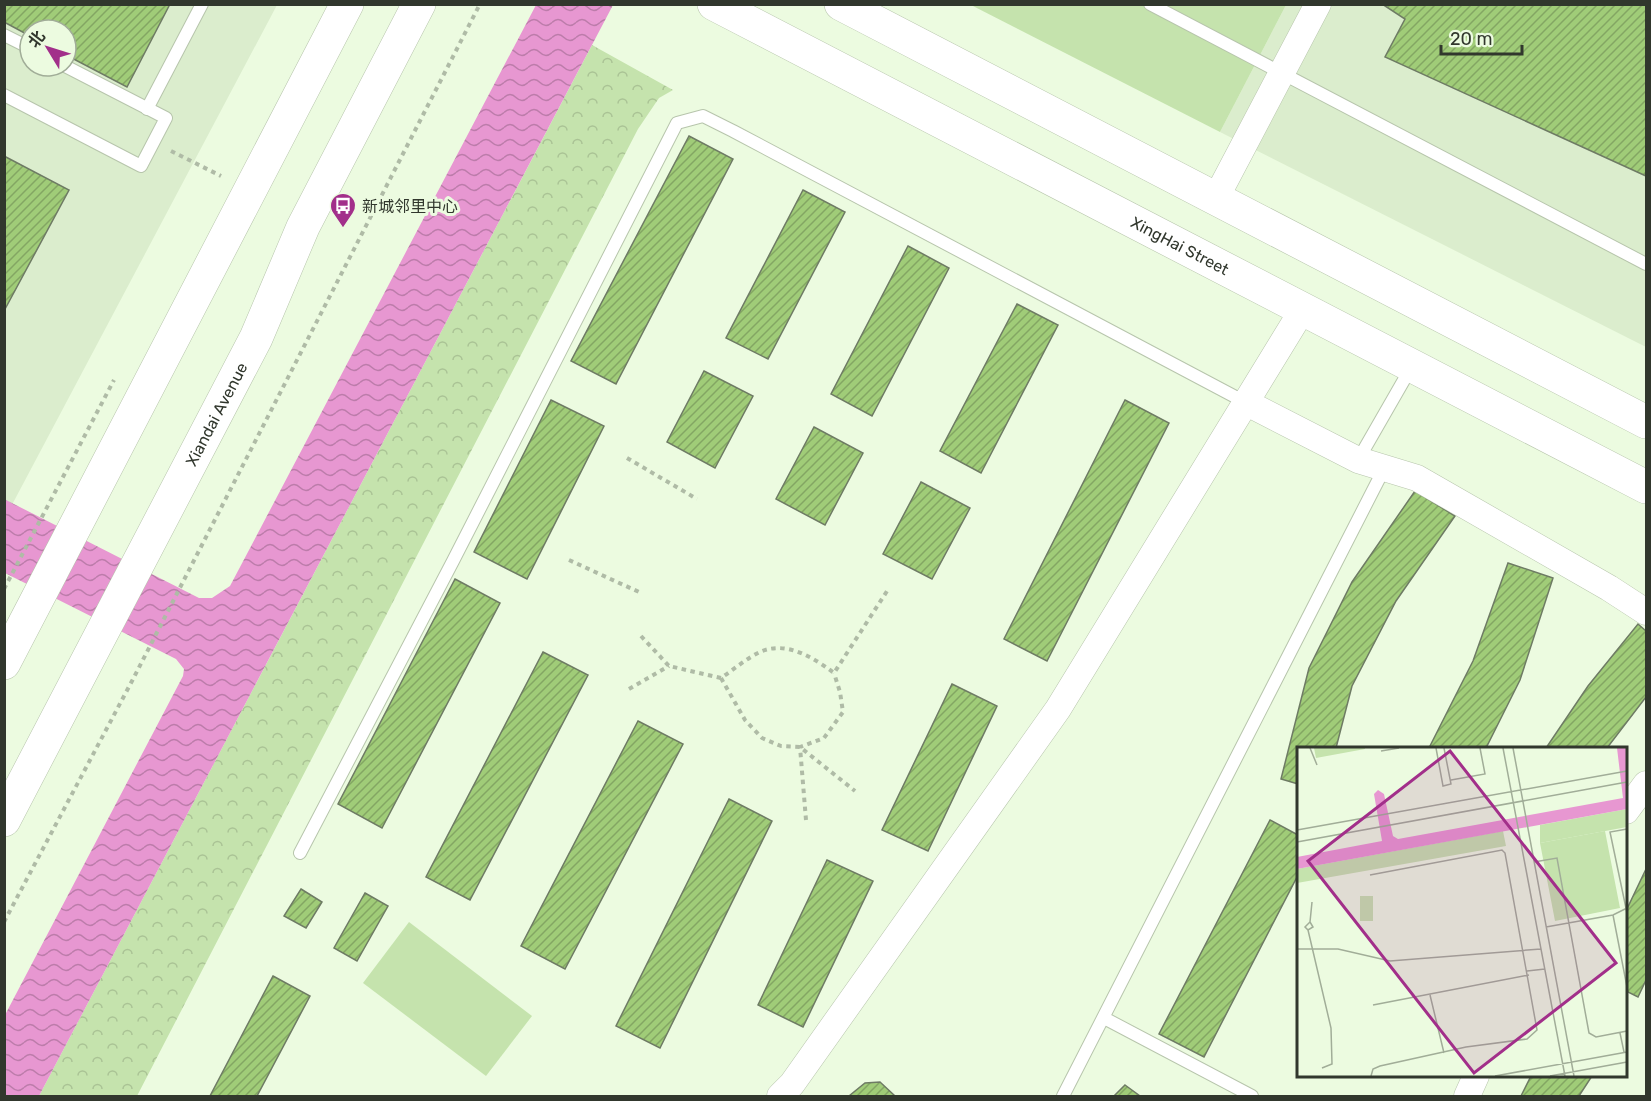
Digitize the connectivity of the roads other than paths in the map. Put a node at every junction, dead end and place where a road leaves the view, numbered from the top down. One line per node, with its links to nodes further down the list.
1 (202, 4): 13 (lane)
2 (347, 4): 24 (main road)
3 (419, 4): 27 (main road, Xiandai Avenue)
4 (714, 4): 16 (main road, XingHai Street)
5 (1150, 4): 10 (lane)
6 (1318, 4): 10 (street)
7 (854, 7): 14 (main road)
8 (4, 35): 9 (lane)
9 (18, 42)
10 (1282, 72): 14 (street); 15 (lane)
11 (78, 73): 13 (lane)
12 (4, 95): 13 (lane)
13 (147, 108)
14 (1216, 198): 19 (main road)
15 (1647, 264)
16 (1303, 309): 17 (main road, XingHai Street); 18 (street)
17 (1412, 365): 20 (lane); 22 (main road, XingHai Street)
18 (1245, 402): 20 (street); 28 (lane); 31 (street)
19 (1647, 422)
20 (1358, 460): 21 (street)
21 (1385, 467): 23 (street); 29 (lane)
22 (1647, 487)
23 (1647, 612)
24 (4, 663)
25 (1647, 784): 26 (street)
26 (1627, 810)
27 (4, 820)
28 (300, 853)
29 (1104, 1018): 32 (lane); 33 (lane)
30 (1476, 1077): 34 (street)
31 (780, 1096)
32 (1063, 1096)
33 (1252, 1096)
34 (1467, 1096)

